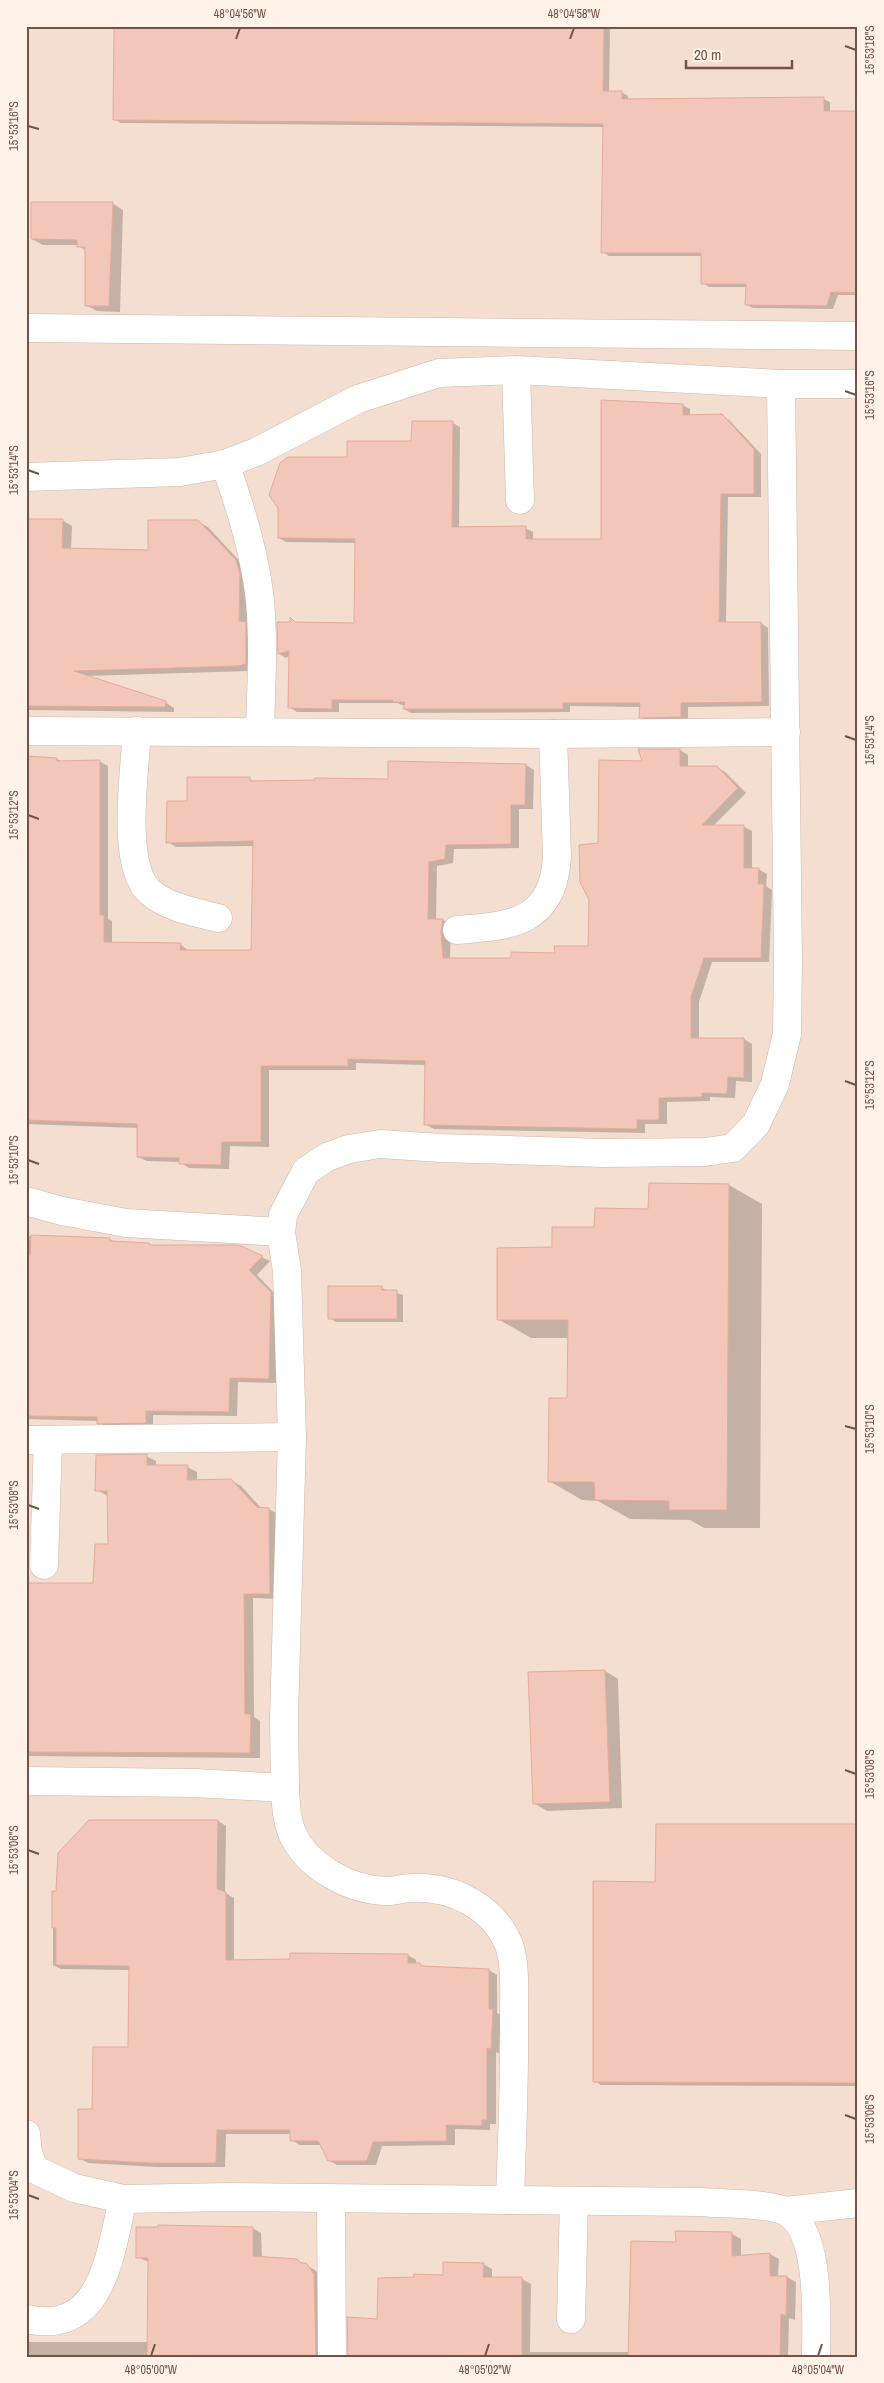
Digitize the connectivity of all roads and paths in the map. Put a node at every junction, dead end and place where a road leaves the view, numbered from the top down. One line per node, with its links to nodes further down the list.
1 (26, 328): 2 (street)
2 (858, 336)
3 (516, 370): 4 (street); 6 (street); 8 (street)
4 (781, 384): 5 (street); 12 (street)
5 (858, 384)
6 (224, 464): 7 (street); 11 (street)
7 (26, 477)
8 (520, 500)
9 (26, 731): 10 (street)
10 (137, 731): 11 (street); 14 (street)
11 (260, 732): 13 (street)
12 (786, 732): 13 (street); 17 (street)
13 (552, 734): 15 (street)
14 (218, 918)
15 (457, 930)
16 (26, 1201): 17 (street)
17 (282, 1232): 18 (street)
18 (292, 1437): 19 (street); 22 (street)
19 (37, 1440): 20 (street)
20 (44, 1564)
21 (26, 1782): 22 (street)
22 (285, 1788): 26 (street)
23 (26, 2134): 24 (street)
24 (30, 2176): 25 (street)
25 (123, 2199): 27 (street); 31 (street)
26 (510, 2199): 27 (street); 28 (street)
27 (330, 2200): 33 (street)
28 (574, 2201): 30 (street); 32 (street)
29 (858, 2203): 30 (street)
30 (785, 2211): 34 (street)
31 (26, 2319)
32 (571, 2319)
33 (332, 2357)
34 (816, 2357)

